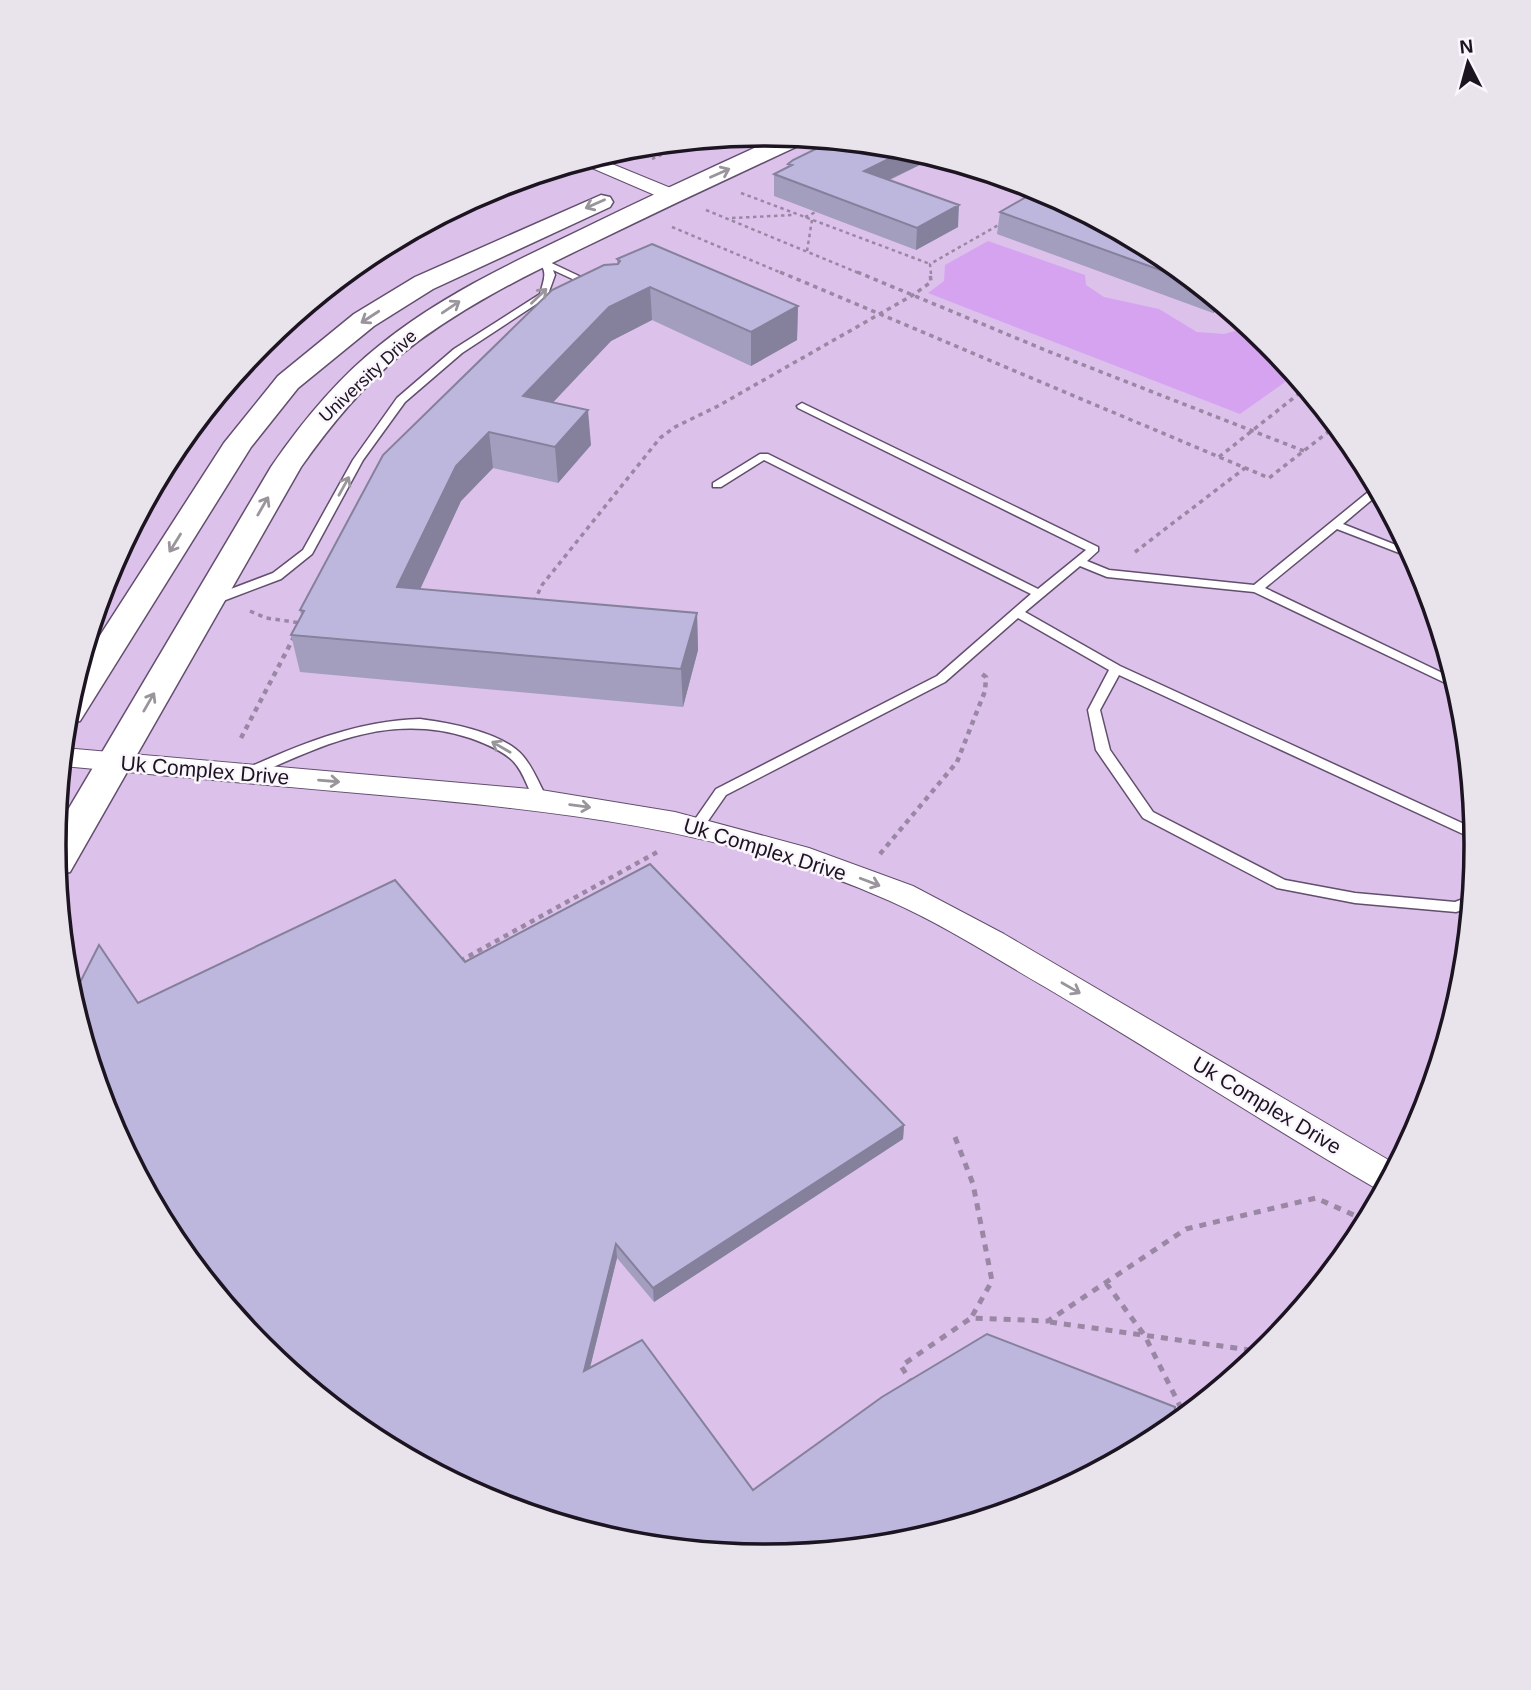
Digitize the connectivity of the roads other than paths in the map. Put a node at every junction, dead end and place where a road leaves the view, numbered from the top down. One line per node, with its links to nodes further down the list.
1 (779, 146): 5 (street, University Drive, one-way to 1)
2 (714, 148): 4 (street, University Drive)
3 (607, 165): 4 (street)
4 (644, 173): 5 (street); 20 (street, University Drive, one-way to 20)
5 (671, 195): 6 (street, University Drive)
6 (543, 262): 7 (lane); 16 (street, University Drive, one-way to 6); 16 (lane, one-way to 6)
7 (601, 289)
8 (802, 406): 13 (lane)
9 (717, 485): 15 (lane)
10 (1371, 495): 11 (lane)
11 (1337, 525): 12 (lane); 14 (lane)
12 (1398, 550)
13 (1079, 562): 14 (lane); 15 (lane)
14 (1257, 589): 19 (lane)
15 (1040, 594): 17 (lane)
16 (207, 604): 22 (street, University Drive, one-way to 16)
17 (1017, 612): 18 (lane); 25 (lane)
18 (1116, 669): 26 (lane); 28 (lane)
19 (1444, 679)
20 (86, 684)
21 (72, 758): 22 (street, Uk Complex Drive)
22 (115, 762): 23 (street, Uk Complex Drive); 27 (street, University Drive)
23 (248, 773): 24 (street, Uk Complex Drive, one-way to 24); 24 (lane, one-way to 23)
24 (541, 800): 25 (street, Uk Complex Drive, one-way to 25)
25 (696, 828): 29 (street, Uk Complex Drive, one-way to 29)
26 (1464, 829)
27 (66, 845)
28 (1462, 904)
29 (1382, 1174)

